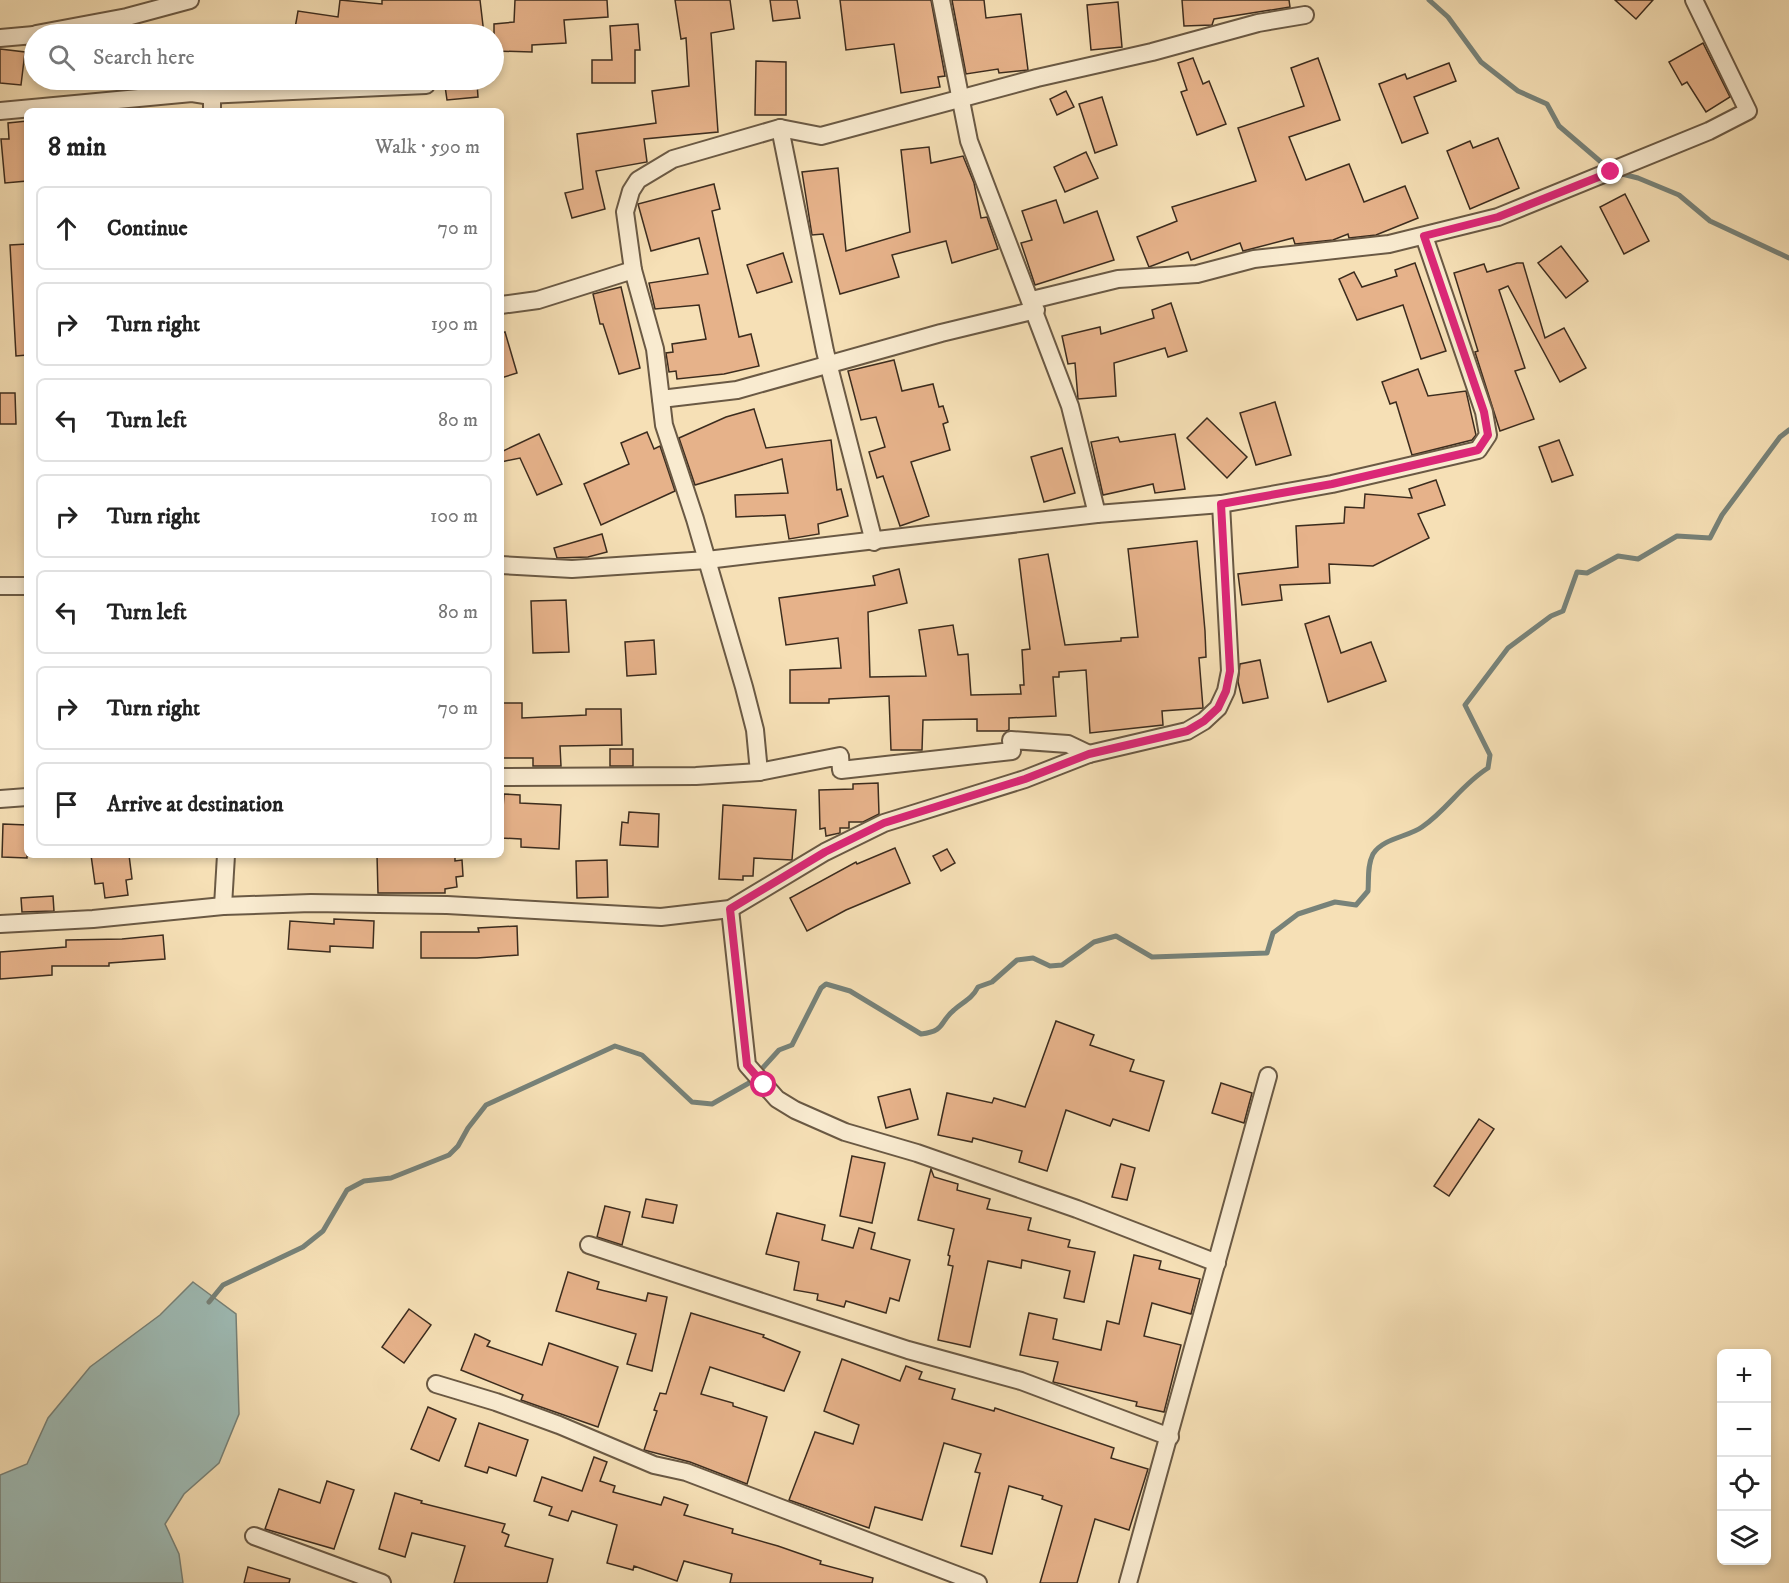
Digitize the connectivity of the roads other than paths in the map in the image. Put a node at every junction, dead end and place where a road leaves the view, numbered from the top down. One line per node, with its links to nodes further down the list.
1 (190, 0): 5 (street)
2 (941, 0): 10 (street)
3 (1694, 0): 16 (street)
4 (1305, 15): 10 (street)
5 (91, 24)
6 (24, 36): 7 (street)
7 (0, 38)
8 (307, 90): 9 (street)
9 (212, 94): 11 (street); 12 (street)
10 (960, 98): 15 (street); 19 (street)
11 (32, 108)
12 (212, 108)
13 (24, 109): 14 (street)
14 (0, 111)
15 (780, 128): 17 (street); 20 (street)
16 (1424, 236): 19 (street); 22 (street)
17 (633, 270): 18 (street); 21 (street)
18 (504, 304)
19 (1034, 305): 20 (street); 23 (street)
20 (829, 366): 21 (street); 24 (street)
21 (661, 399): 25 (street)
22 (1221, 504): 23 (street); 29 (street)
23 (1097, 514): 24 (street)
24 (874, 542): 25 (street)
25 (707, 560): 26 (street); 30 (street)
26 (504, 565)
27 (0, 586): 28 (street)
28 (24, 586)
29 (1089, 754): 30 (street); 36 (street)
30 (759, 772): 31 (street)
31 (504, 777)
32 (24, 797): 33 (street)
33 (0, 799)
34 (226, 858): 35 (street)
35 (223, 906): 36 (street); 37 (street)
36 (730, 909): 40 (street)
37 (0, 924)
38 (1268, 1076): 40 (street)
39 (589, 1245): 42 (street)
40 (1217, 1263): 42 (street)
41 (436, 1384): 45 (street)
42 (1170, 1437): 46 (street)
43 (254, 1536): 44 (street)
44 (382, 1583)
45 (978, 1583)
46 (1128, 1583)

